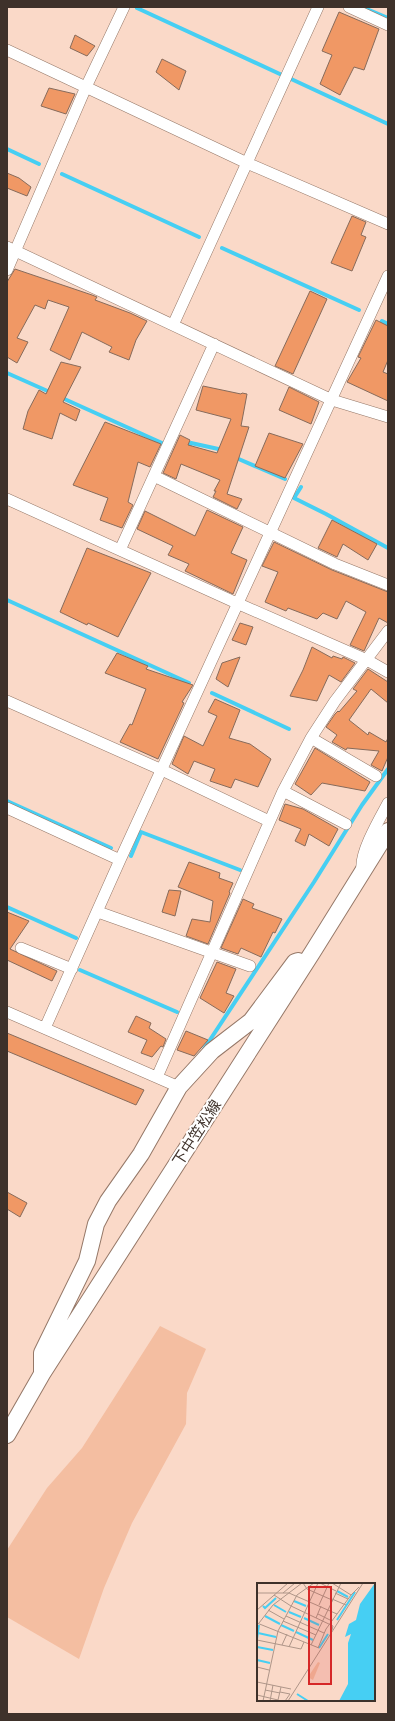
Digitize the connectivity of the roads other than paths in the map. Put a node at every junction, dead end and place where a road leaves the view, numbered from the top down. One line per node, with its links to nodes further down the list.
1 (124, 7): 6 (street)
2 (318, 7): 7 (street)
3 (349, 7): 4 (street)
4 (388, 26)
5 (7, 50): 6 (street)
6 (86, 87): 7 (street); 9 (street)
7 (247, 163): 8 (street); 12 (street)
8 (388, 224)
9 (11, 249): 10 (street); 12 (street)
10 (7, 270)
11 (388, 276): 14 (street)
12 (173, 325): 13 (street)
13 (214, 344): 14 (street); 16 (street)
14 (332, 400): 15 (street); 18 (street)
15 (388, 417)
16 (154, 476): 18 (street); 19 (street)
17 (7, 499): 19 (street)
18 (272, 532): 20 (street); 21 (street)
19 (120, 550): 21 (street)
20 (388, 585)
21 (239, 604): 23 (street); 27 (street)
22 (388, 631): 23 (street)
23 (367, 660): 24 (street); 26 (street)
24 (388, 672)
25 (7, 701): 27 (street)
26 (311, 738): 28 (street); 29 (street)
27 (162, 770): 32 (street); 35 (street)
28 (376, 776)
29 (283, 791): 32 (street); 33 (street)
30 (388, 803): 36 (street)
31 (7, 808): 35 (street)
32 (269, 821): 39 (street)
33 (346, 824)
34 (388, 831): 36 (main road, 下中笠松線)
35 (120, 860): 37 (street)
36 (362, 871): 40 (main road, 下中笠松線)
37 (98, 912): 39 (street); 42 (street)
38 (21, 948): 42 (street)
39 (212, 953): 41 (street); 45 (street)
40 (312, 953): 46 (main road); 47 (main road, 下中笠松線)
41 (250, 966)
42 (72, 969): 44 (street)
43 (7, 1012): 44 (street)
44 (44, 1028): 45 (street)
45 (157, 1077): 46 (street)
46 (179, 1086): 47 (main road)
47 (42, 1374): 48 (main road, 下中笠松線)
48 (7, 1435)

